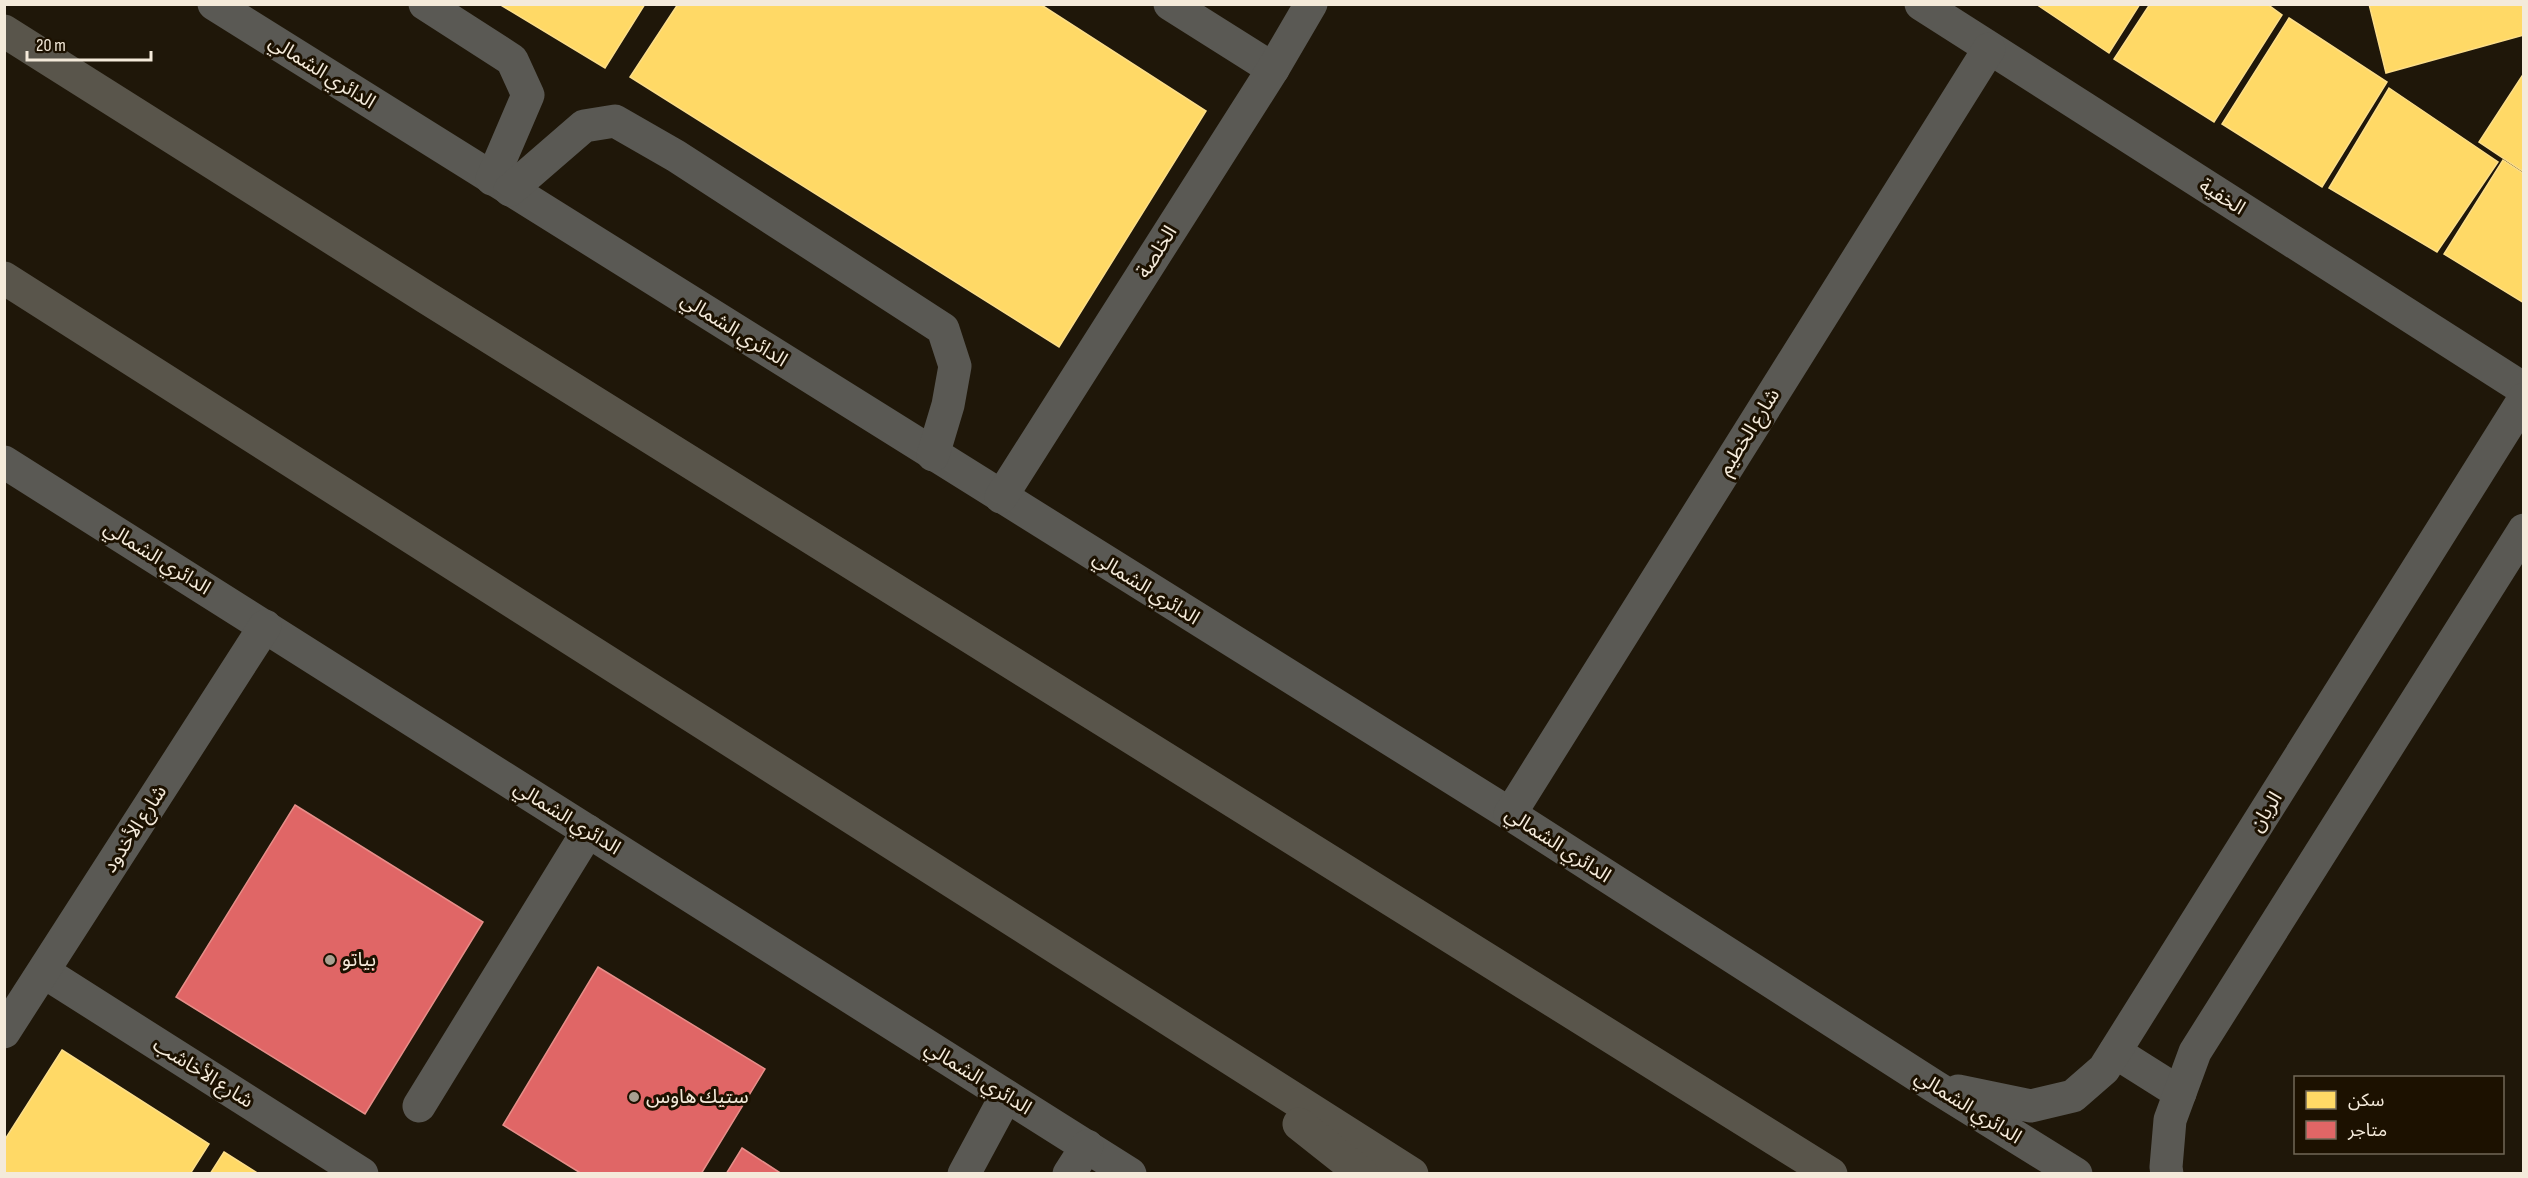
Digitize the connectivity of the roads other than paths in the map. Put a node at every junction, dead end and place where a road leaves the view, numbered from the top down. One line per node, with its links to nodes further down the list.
1 (214, 4): 9 (street, الدائري الشمالي)
2 (425, 4): 9 (street)
3 (1170, 4): 8 (street)
4 (1311, 4): 8 (street, الخلصة)
5 (1921, 4): 7 (street, الخفية)
6 (4, 31): 28 (highway)
7 (1989, 49): 11 (street, الخفية); 18 (street, شارع الخطيم)
8 (1273, 69): 15 (street, الخلصة)
9 (501, 185): 13 (street, الدائري الشمالي); 13 (street)
10 (4, 278): 21 (highway)
11 (2523, 389)
12 (2523, 399): 23 (street, الريان)
13 (933, 455): 15 (street, الدائري الشمالي)
14 (4, 462): 17 (street, الدائري الشمالي)
15 (1001, 498): 18 (street, الدائري الشمالي)
16 (2521, 538): 25 (street)
17 (265, 626): 19 (street, الدائري الشمالي); 20 (street, شارع الأخدود)
18 (1510, 814): 24 (street, الدائري الشمالي)
19 (588, 831): 26 (street, الدائري الشمالي); 27 (street)
20 (44, 972): 22 (street, شارع الأخدود); 30 (street, شارع الأخاشب)
21 (1166, 1019): 34 (highway); 35 (highway)
22 (4, 1032)
23 (2115, 1052): 24 (street, الريان); 25 (street)
24 (1934, 1086): 38 (street, الدائري الشمالي)
25 (2180, 1093): 39 (street)
26 (1006, 1096): 29 (street, الدائري الشمالي); 31 (street)
27 (419, 1106)
28 (1765, 1132): 36 (highway); 37 (highway)
29 (1087, 1146): 32 (street); 33 (street, الدائري الشمالي)
30 (362, 1173)
31 (964, 1173)
32 (1069, 1173)
33 (1130, 1173)
34 (1362, 1173)
35 (1412, 1173)
36 (1831, 1173)
37 (1848, 1173)
38 (2076, 1173)
39 (2168, 1173)

